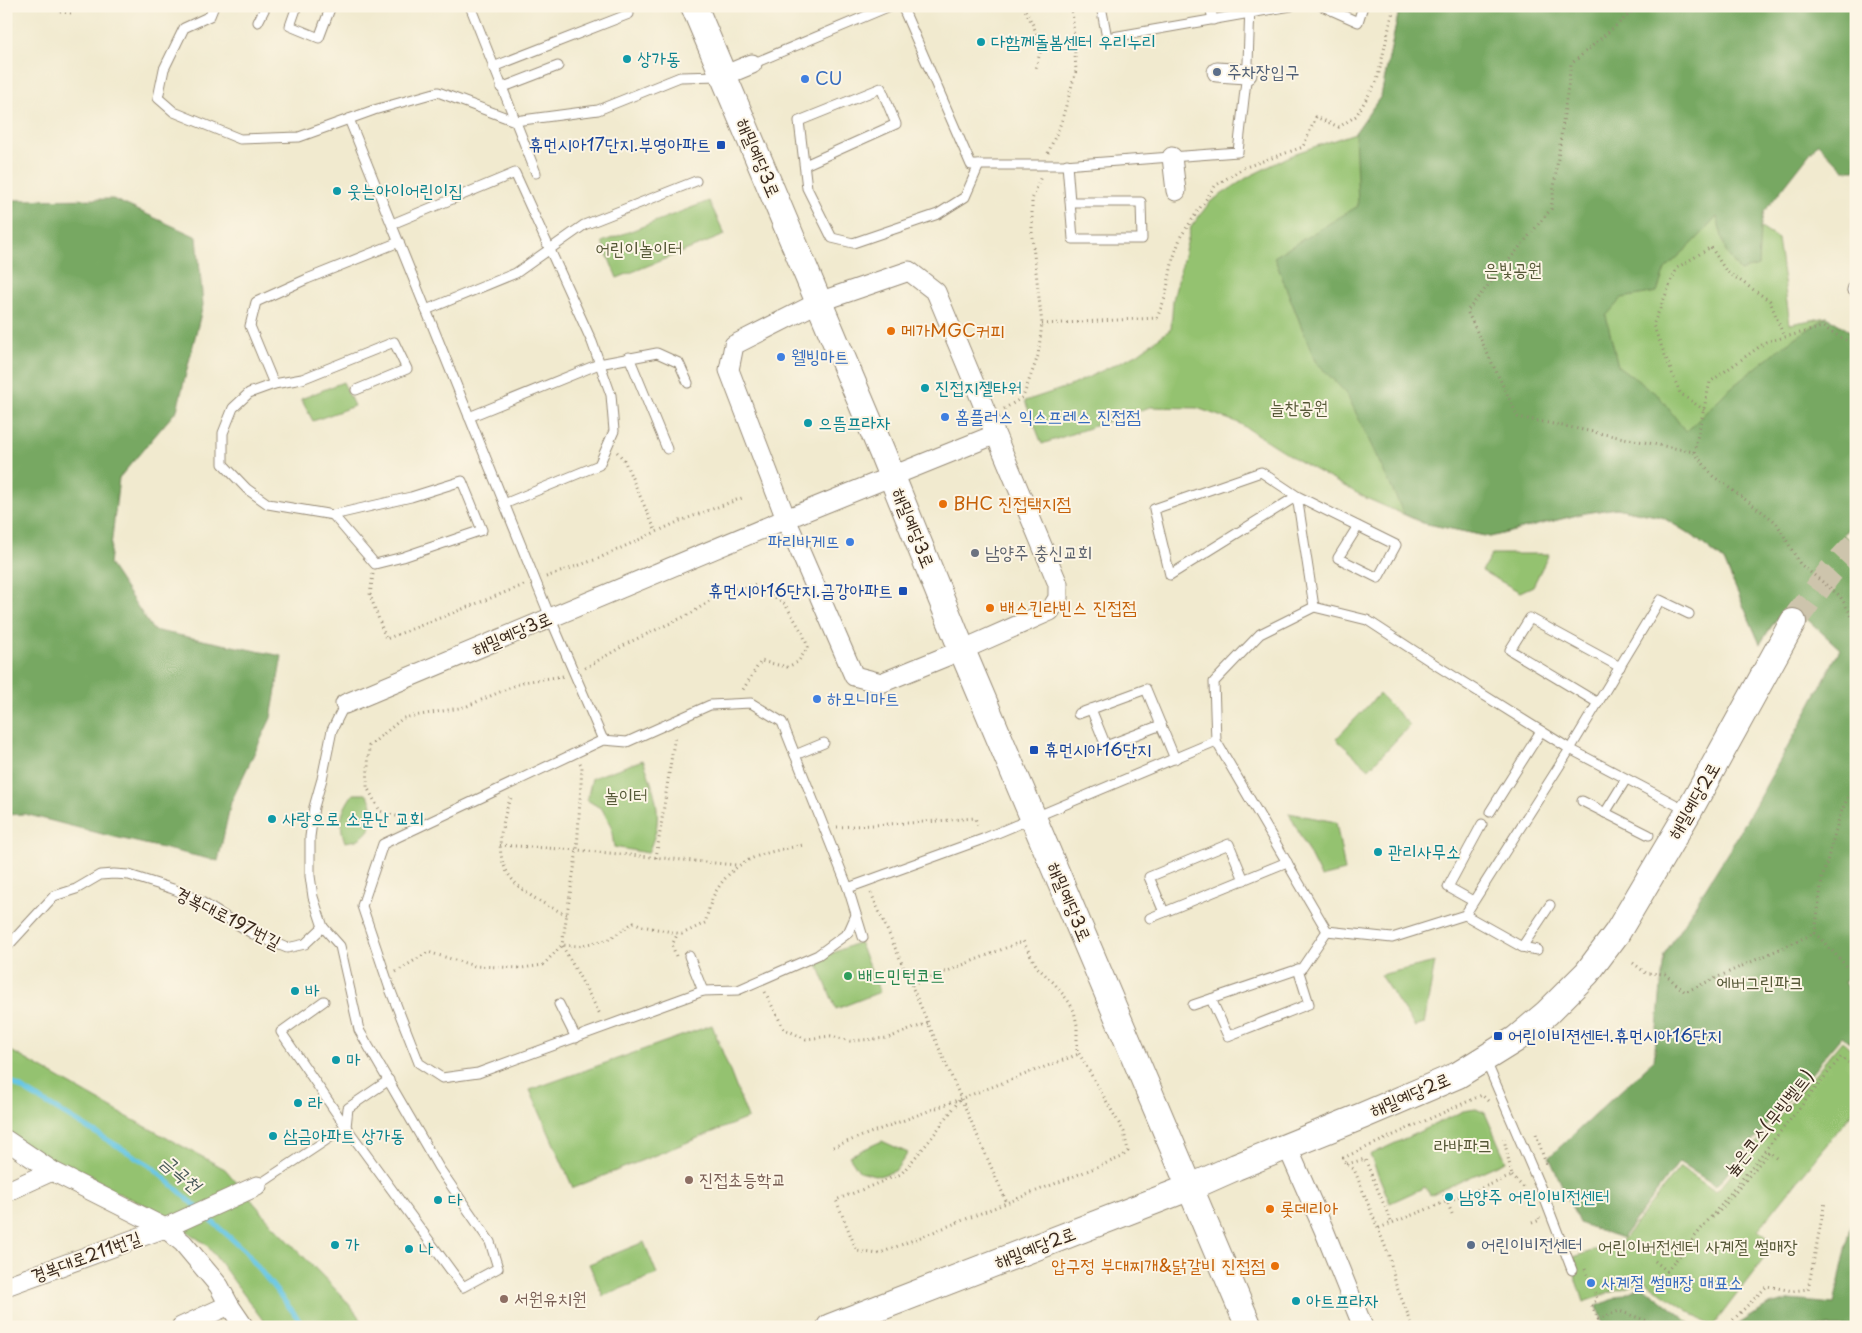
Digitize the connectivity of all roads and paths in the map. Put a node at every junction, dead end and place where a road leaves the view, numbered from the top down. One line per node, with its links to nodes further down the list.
1 (81, 6): 20 (path)
2 (214, 6): 32 (lane)
3 (266, 6): 23 (lane)
4 (297, 6): 5 (lane)
5 (332, 6)
6 (471, 6): 26 (lane)
7 (694, 6): 30 (street, 해밀예당3로)
8 (890, 6): 24 (lane)
9 (902, 6): 38 (lane)
10 (1023, 6): 27 (path)
11 (1072, 6): 35 (path)
12 (1100, 6): 22 (lane)
13 (1210, 6): 22 (lane)
14 (1291, 6): 19 (lane)
15 (1322, 6): 16 (lane)
16 (1363, 6)
17 (1394, 6): 50 (path)
18 (1639, 6): 63 (path)
19 (1250, 10): 22 (lane); 29 (lane)
20 (60, 12)
21 (629, 14): 26 (lane)
22 (1213, 20)
23 (258, 22)
24 (752, 64): 30 (street)
25 (558, 66): 31 (lane)
26 (493, 67): 31 (lane)
27 (1035, 71)
28 (1217, 72): 29 (street)
29 (1247, 74): 34 (lane)
30 (723, 76): 33 (lane); 48 (street, 해밀예당3로)
31 (501, 88): 33 (lane)
32 (349, 119): 33 (lane); 43 (lane)
33 (515, 122): 39 (lane)
34 (1172, 157): 36 (lane); 41 (street)
35 (1045, 164): 36 (lane); 38 (lane); 50 (path)
36 (1067, 164): 42 (lane)
37 (805, 165): 37 (lane); 38 (lane)
38 (979, 165)
39 (536, 173)
40 (696, 181): 45 (lane)
41 (1176, 190)
42 (1070, 202): 42 (lane)
43 (392, 224): 44 (lane); 45 (lane)
44 (399, 242): 49 (lane); 56 (lane)
45 (549, 250): 49 (lane); 54 (lane)
46 (1856, 276): 47 (lane)
47 (1856, 292)
48 (819, 302): 60 (street); 64 (street, 해밀예당3로); 68 (street)
49 (426, 310): 59 (lane)
50 (1042, 324): 60 (path)
51 (1784, 337): 52 (path); 58 (path); 58 (path)
52 (1856, 346)
53 (629, 357): 54 (lane); 55 (lane); 62 (lane)
54 (599, 364): 59 (lane); 61 (lane)
55 (688, 383)
56 (274, 384): 57 (lane); 67 (lane)
57 (356, 390)
58 (1704, 410): 63 (path)
59 (469, 417): 66 (lane)
60 (991, 427): 64 (street); 76 (street)
61 (608, 444): 66 (lane); 70 (path)
62 (667, 449)
63 (1694, 452): 75 (path)
64 (892, 476): 68 (street, 해밀예당3로); 76 (street, 해밀예당3로)
65 (1298, 496): 65 (lane); 69 (lane); 71 (lane)
66 (504, 504): 73 (lane)
67 (332, 515): 67 (lane)
68 (786, 519): 73 (street, 해밀예당3로); 76 (street)
69 (1358, 526): 69 (lane)
70 (656, 532)
71 (1314, 607): 86 (lane); 88 (lane)
72 (1689, 614): 77 (lane)
73 (550, 617): 78 (lane); 80 (street, 해밀예당3로)
74 (1793, 622): 98 (street, 해밀예당2로)
75 (1856, 623)
76 (962, 650): 101 (street, 해밀예당3로)
77 (1620, 667): 79 (lane); 79 (lane)
78 (575, 674): 81 (path); 87 (lane); 103 (path)
79 (1598, 703): 90 (lane)
80 (345, 704): 123 (lane, 해밀예당3로)
81 (734, 704): 84 (lane); 92 (lane)
82 (1091, 709): 83 (lane); 85 (lane); 85 (lane)
83 (1078, 714)
84 (677, 719): 87 (lane); 110 (path)
85 (1161, 725): 93 (lane)
86 (1541, 731): 90 (lane); 99 (lane)
87 (603, 740): 91 (lane)
88 (1216, 741): 93 (lane); 111 (lane)
89 (824, 743): 92 (lane)
90 (1570, 749): 94 (lane); 116 (lane)
91 (576, 753): 96 (lane); 109 (path)
92 (795, 755): 104 (lane)
93 (1175, 759): 101 (lane)
94 (1626, 778): 98 (lane); 100 (lane)
95 (1856, 779): 125 (path)
96 (520, 780): 103 (lane); 107 (path)
97 (1582, 802): 100 (lane)
98 (1689, 811): 147 (street, 해밀예당2로)
99 (1490, 812)
100 (1605, 813): 105 (lane)
101 (1033, 818): 106 (lane); 164 (street, 해밀예당3로)
102 (1482, 824): 116 (lane)
103 (424, 825): 135 (lane)
104 (823, 827): 106 (path); 115 (lane)
105 (1649, 835)
106 (983, 839): 114 (lane)
107 (500, 845): 109 (path); 120 (path)
108 (803, 845): 112 (path)
109 (577, 850): 110 (path); 120 (path)
110 (656, 858): 112 (path)
111 (1287, 862): 113 (lane); 124 (lane)
112 (737, 865): 127 (path)
113 (1244, 880): 118 (lane); 118 (lane)
114 (866, 881): 115 (lane); 137 (path)
115 (848, 888): 119 (lane)
116 (1473, 901): 121 (lane)
117 (1550, 905): 128 (lane)
118 (1164, 912): 122 (lane)
119 (856, 914): 126 (lane); 136 (lane)
120 (567, 915): 127 (path)
121 (1465, 915): 124 (lane); 128 (lane)
122 (1150, 918)
123 (323, 927): 129 (lane, 경복대로197번길); 149 (lane)
124 (1327, 931): 133 (lane)
125 (1815, 933): 132 (path); 134 (path)
126 (863, 937)
127 (562, 945): 135 (path); 144 (path)
128 (1522, 947): 130 (lane)
129 (6, 948)
130 (1537, 950)
131 (689, 956): 138 (lane)
132 (1633, 963)
133 (1298, 969): 139 (lane); 139 (lane)
134 (1856, 976)
135 (386, 978): 145 (lane)
136 (759, 981): 138 (lane); 143 (path)
137 (912, 985): 143 (path); 146 (path)
138 (703, 991): 144 (lane)
139 (1211, 999): 142 (lane)
140 (324, 1001): 152 (lane)
141 (559, 1004): 145 (lane)
142 (1193, 1005)
143 (928, 1023): 150 (path)
144 (607, 1027): 145 (lane)
145 (576, 1038)
146 (1079, 1054): 150 (path); 170 (path)
147 (1485, 1059): 156 (street, 해밀예당2로); 180 (lane)
148 (1856, 1068): 173 (path, 높은코스(무빙벨트))
149 (389, 1080): 152 (lane); 152 (lane)
150 (961, 1098): 157 (path); 170 (path); 170 (path)
151 (1494, 1106): 159 (path)
152 (346, 1127): 163 (lane)
153 (1502, 1134): 162 (path)
154 (1536, 1134): 160 (path)
155 (6, 1140): 161 (street)
156 (1286, 1146): 164 (street, 해밀예당2로); 187 (street)
157 (833, 1147)
158 (1776, 1158): 173 (path)
159 (1346, 1164): 175 (path); 177 (path)
160 (1548, 1168)
161 (52, 1170): 166 (street); 176 (street)
162 (1512, 1176): 167 (path); 168 (path)
163 (256, 1186): 176 (street, 경복대로211번길)
164 (1191, 1187): 185 (street, 해밀예당2로); 186 (street, 해밀예당3로)
165 (1442, 1190): 168 (path)
166 (6, 1192)
167 (1530, 1196)
168 (1447, 1202): 172 (path); 175 (path)
169 (1825, 1202): 190 (path)
170 (1007, 1203)
171 (1537, 1212): 174 (path)
172 (1453, 1216)
173 (1709, 1218): 178 (path)
174 (1532, 1223)
175 (1392, 1224): 177 (path)
176 (165, 1228): 181 (street, 경복대로211번길); 182 (street)
177 (1379, 1228): 188 (path)
178 (1655, 1261)
179 (1585, 1267): 189 (path)
180 (1572, 1270)
181 (6, 1286)
182 (229, 1305): 183 (street); 184 (street)
183 (181, 1327)
184 (244, 1327)
185 (830, 1327)
186 (1249, 1327)
187 (1363, 1327)
188 (1413, 1327)
189 (1665, 1327)
190 (1726, 1327)

